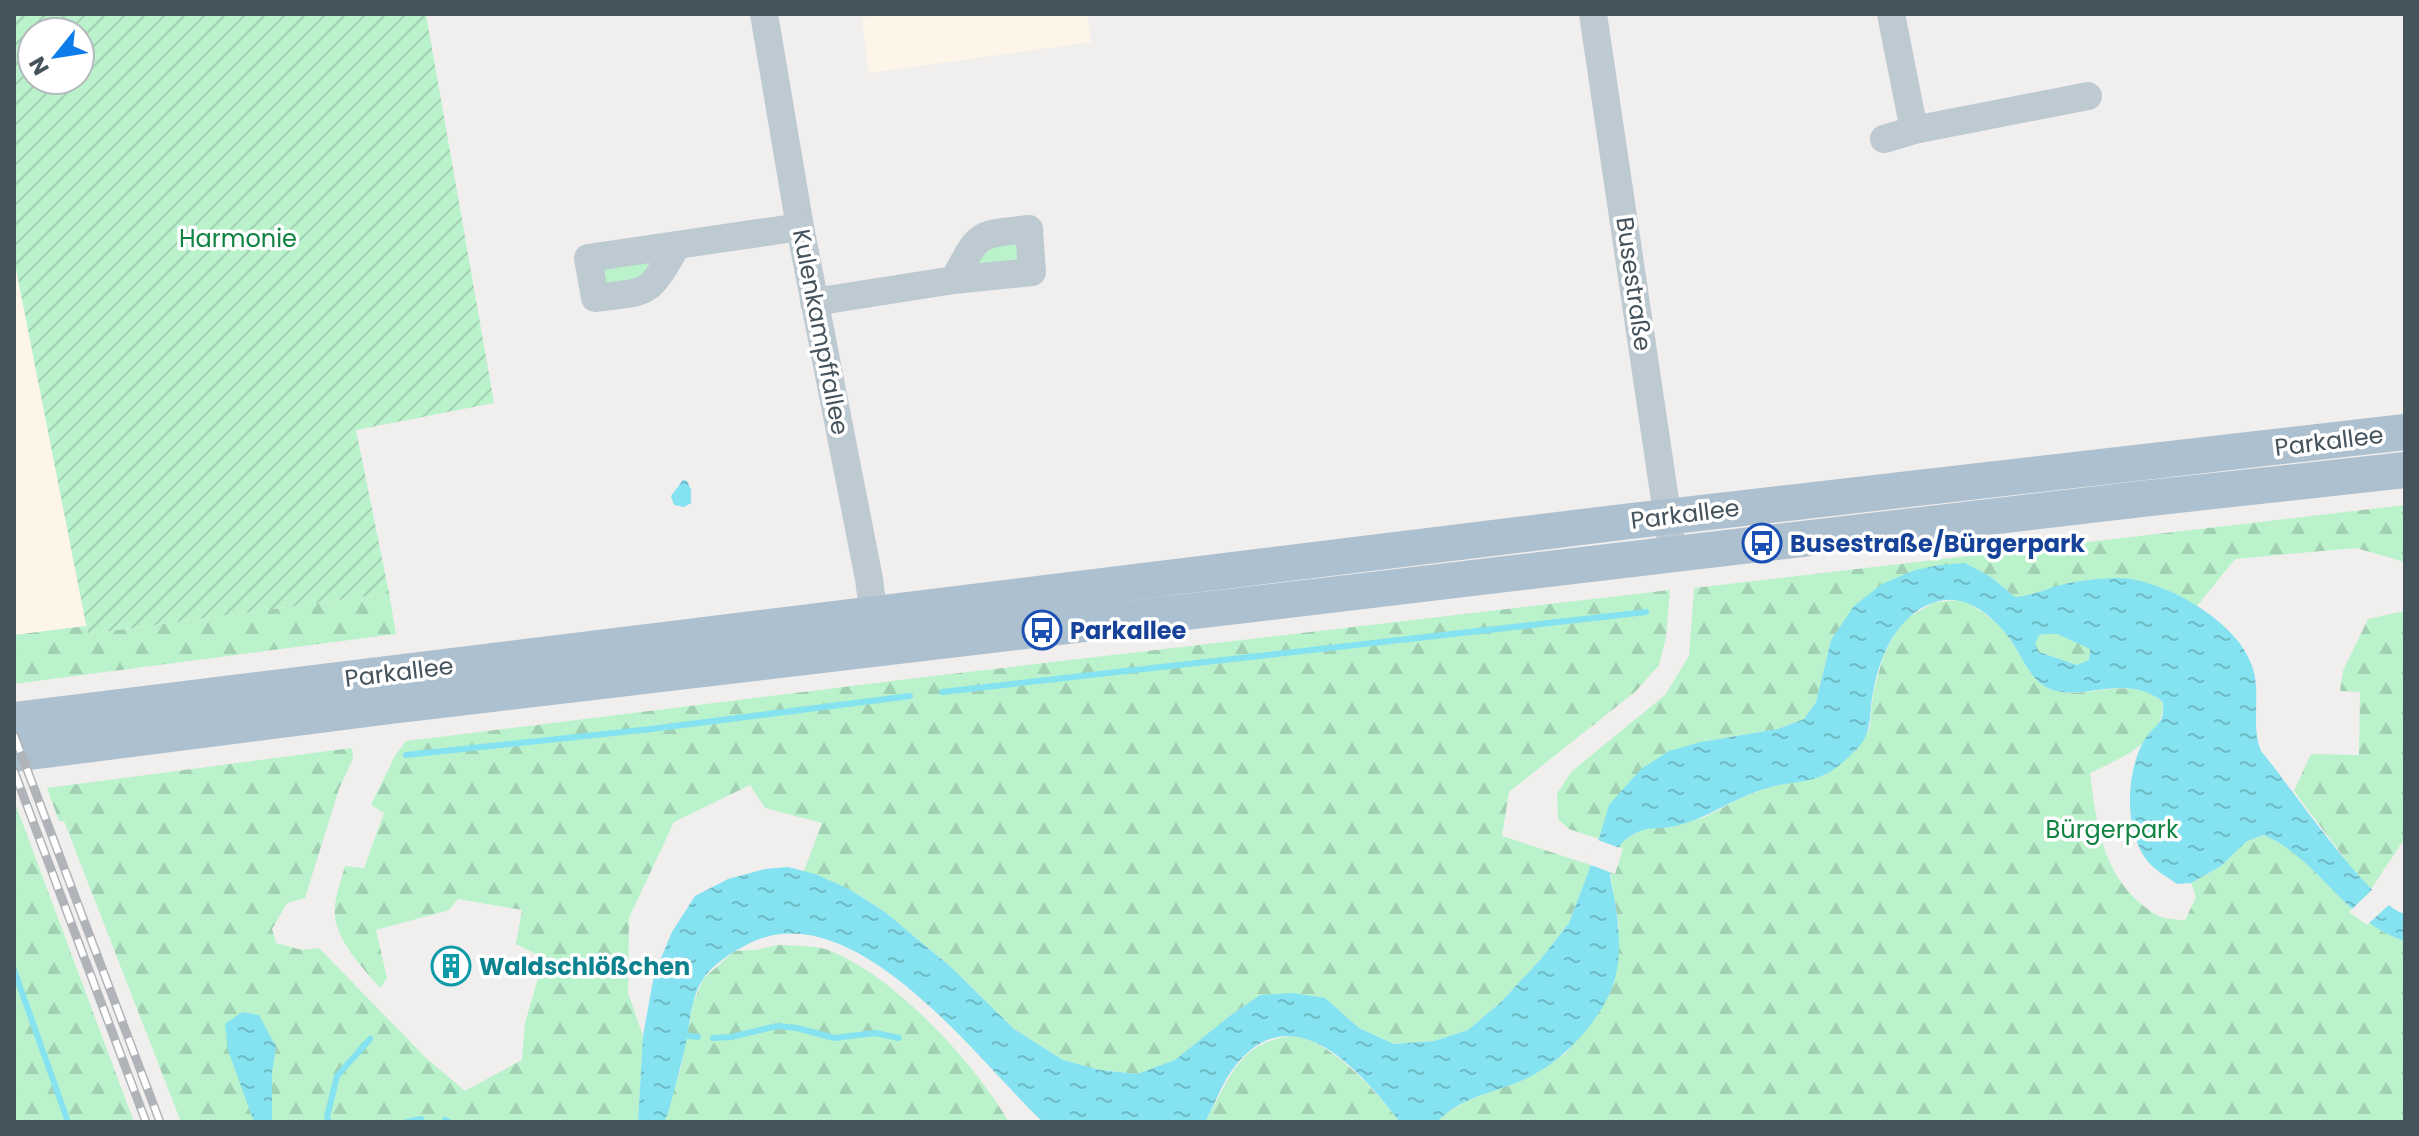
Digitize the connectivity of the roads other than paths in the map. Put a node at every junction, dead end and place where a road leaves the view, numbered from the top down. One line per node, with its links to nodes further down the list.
1 (764, 14): 7 (street, Kulenkampffallee)
2 (1593, 14): 13 (street, Busestraße)
3 (1891, 14): 5 (street)
4 (2088, 96): 5 (street)
5 (1914, 130): 6 (street)
6 (1884, 139)
7 (800, 227): 8 (street); 10 (street, Kulenkampffallee)
8 (676, 247)
9 (954, 280): 10 (street)
10 (814, 302): 15 (street, Kulenkampffallee)
11 (2405, 432): 13 (main road, Parkallee)
12 (2405, 470): 14 (main road, Parkallee)
13 (1668, 517): 14 (street, Busestraße); 15 (main road, Parkallee)
14 (1673, 554): 16 (main road, Parkallee)
15 (874, 613): 16 (street, Kulenkampffallee); 17 (main road, Parkallee)
16 (878, 649): 18 (main road, Parkallee)
17 (14, 720)
18 (14, 754)

